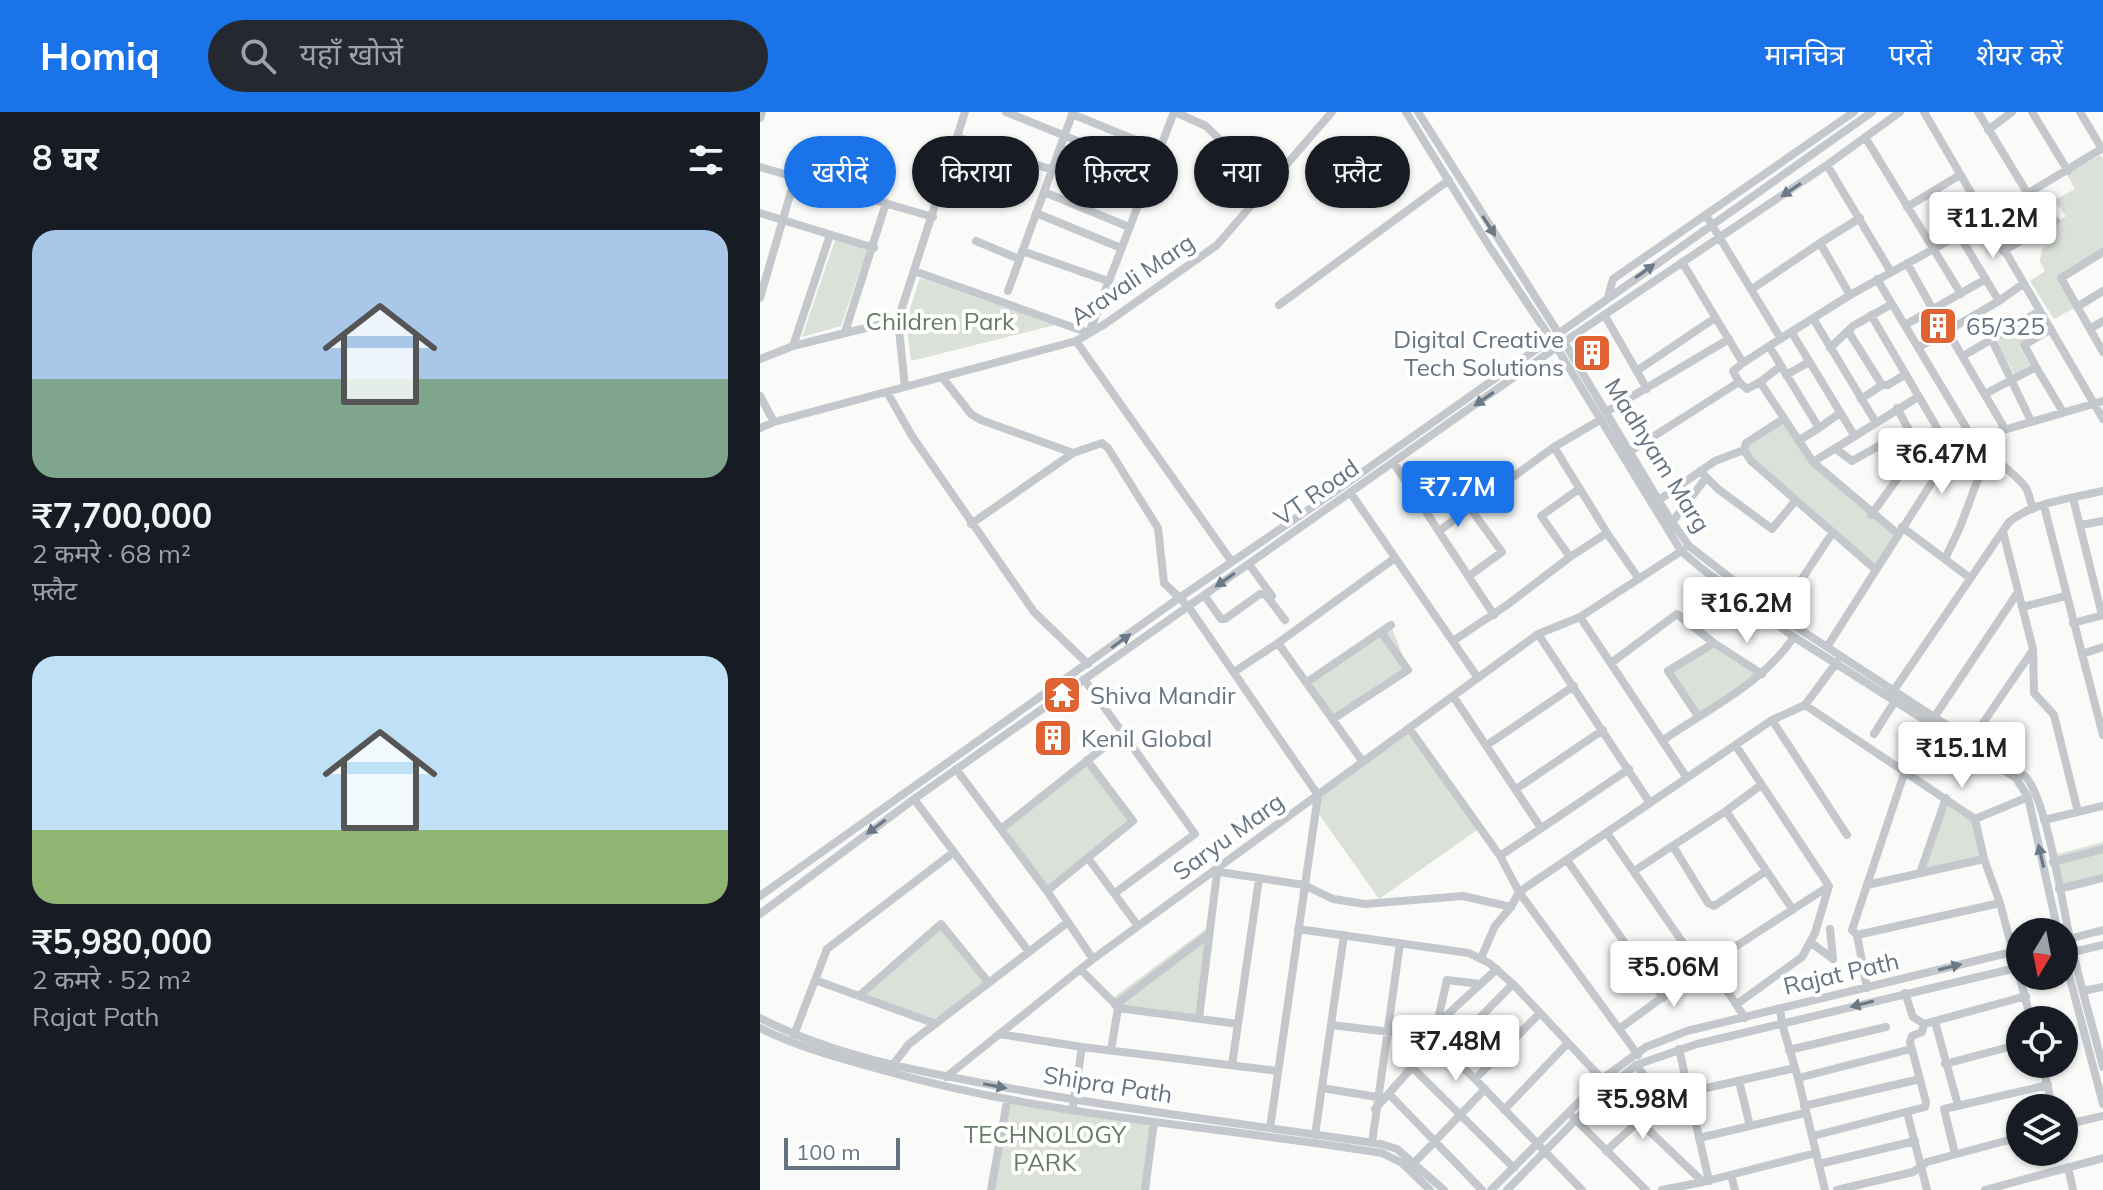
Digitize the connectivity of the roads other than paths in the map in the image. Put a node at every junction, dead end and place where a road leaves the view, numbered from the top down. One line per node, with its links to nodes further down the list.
1 (762, 112): 17 (street)
2 (965, 112): 19 (street)
3 (1006, 112): 20 (street)
4 (1174, 112): 23 (street); 24 (street)
5 (1332, 112): 27 (street, Aravali Marg)
6 (1406, 112): 36 (street, Madhyam Marg)
7 (1418, 112): 100 (street, Madhyam Marg, one-way to 100)
8 (1854, 112): 52 (street)
9 (1872, 112): 52 (street, VT Road)
10 (1900, 112): 25 (street, VT Road)
11 (1924, 112): 35 (street)
12 (1978, 112): 18 (street)
13 (2012, 112): 18 (street)
14 (2032, 112): 33 (street)
15 (2080, 112): 26 (street)
16 (1072, 113): 21 (street); 22 (street)
17 (760, 118)
18 (1988, 130): 38 (street)
19 (957, 136)
20 (1062, 136)
21 (1064, 136)
22 (1127, 136)
23 (1164, 136)
24 (1216, 136)
25 (1865, 137): 30 (street, VT Road); 40 (street)
26 (2102, 149): 33 (street)
27 (1289, 161)
28 (1055, 162): 32 (street)
29 (1039, 163): 32 (street)
30 (1827, 165): 49 (street); 57 (street, VT Road, one-way to 57)
31 (760, 167): 34 (street)
32 (1053, 168): 37 (street)
33 (2068, 171): 38 (street)
34 (784, 175)
35 (1960, 175): 40 (street); 50 (street)
36 (1449, 180): 82 (street); 100 (street, Madhyam Marg)
37 (1044, 192): 47 (street); 54 (street)
38 (2028, 194): 50 (street)
39 (896, 206): 48 (street)
40 (1907, 207): 62 (street)
41 (785, 208): 51 (street)
42 (885, 208): 60 (street)
43 (936, 208): 48 (street)
44 (1136, 208): 54 (street)
45 (1248, 208): 98 (street, Aravali Marg)
46 (760, 213): 51 (street)
47 (1036, 213): 61 (street); 65 (street)
48 (933, 217): 68 (street)
49 (1860, 218): 59 (street); 69 (street)
50 (1984, 218): 56 (street); 63 (street)
51 (782, 219): 55 (street); 79 (street)
52 (1708, 219): 57 (street); 100 (street, VT Road)
53 (2056, 221): 63 (street)
54 (1129, 227): 61 (street)
55 (830, 235): 60 (street); 106 (street)
56 (1959, 235): 62 (street); 71 (street)
57 (1721, 237): 66 (street, VT Road); 74 (street)
58 (976, 241): 65 (street)
59 (1820, 243): 74 (street); 78 (street)
60 (874, 248): 96 (street)
61 (1121, 248): 72 (street)
62 (1934, 248): 67 (street); 77 (street)
63 (2003, 251): 73 (street)
64 (2103, 252): 83 (street)
65 (1020, 255): 72 (street); 75 (street)
66 (1682, 262): 87 (street, VT Road); 88 (street)
67 (1907, 263): 69 (street); 84 (street)
68 (914, 271): 89 (street); 98 (street)
69 (1891, 272): 70 (street)
70 (1877, 279): 78 (street); 81 (street)
71 (1986, 279): 77 (street); 80 (street)
72 (1108, 281): 98 (street)
73 (2023, 284): 80 (street); 85 (street)
74 (1752, 289): 102 (street)
75 (1008, 291)
76 (2103, 291): 83 (street)
77 (1961, 294): 84 (street)
78 (1850, 295): 90 (street)
79 (760, 298)
80 (1999, 301): 97 (street)
81 (1892, 304): 86 (street); 92 (street)
82 (1279, 305)
83 (2077, 307): 94 (street)
84 (1933, 310): 92 (street)
85 (2040, 311): 93 (street); 103 (street)
86 (1871, 315): 95 (street); 118 (street)
87 (1605, 316): 105 (street, VT Road); 117 (street)
88 (1715, 318): 101 (street); 117 (street)
89 (898, 320): 96 (street); 125 (street)
90 (1814, 320): 99 (street); 109 (street)
91 (2103, 321): 94 (street)
92 (1905, 325): 108 (street)
93 (2051, 329): 116 (street); 132 (street)
94 (2090, 329): 110 (street)
95 (1848, 331): 109 (street); 124 (street)
96 (845, 332): 106 (street)
97 (1948, 332): 108 (street); 111 (street)
98 (1089, 333): 104 (street, Aravali Marg)
99 (1792, 333): 102 (street); 113 (street)
100 (1554, 336): 105 (street, Madhyam Marg); 139 (street, VT Road)
101 (1729, 339): 114 (street); 126 (street)
102 (1781, 339): 107 (street)
103 (1992, 340): 111 (street); 121 (street)
104 (1076, 341): 120 (street, Aravali Marg); 186 (street)
105 (1560, 345): 136 (street, Madhyam Marg); 145 (street, VT Road, one-way to 145)
106 (793, 346): 112 (street)
107 (1769, 346): 114 (street); 115 (street)
108 (1919, 347): 149 (street)
109 (1830, 348): 131 (street)
110 (2103, 352)
111 (1963, 356): 128 (street)
112 (760, 359)
113 (1809, 362): 119 (street); 135 (street)
114 (1743, 363): 122 (street)
115 (1781, 366): 119 (street); 123 (street)
116 (2036, 367): 121 (street); 134 (street)
117 (1638, 370): 126 (street)
118 (1906, 374): 124 (street); 130 (street)
119 (1786, 375): 144 (street)
120 (942, 377): 125 (street, Aravali Marg); 156 (street)
121 (2012, 381): 128 (street); 141 (street)
122 (1739, 382): 123 (street); 155 (street)
123 (1760, 382): 137 (street)
124 (1882, 385): 131 (street)
125 (905, 387): 127 (street, Aravali Marg)
126 (1647, 389): 136 (street)
127 (887, 392): 142 (street, Aravali Marg); 175 (street)
128 (1985, 394): 147 (street)
129 (760, 396): 142 (street)
130 (1918, 397): 133 (street); 157 (street)
131 (1861, 399): 140 (street)
132 (2099, 402): 134 (street); 138 (street)
133 (1897, 408): 140 (street); 146 (street)
134 (2063, 412): 141 (street)
135 (1840, 413): 144 (street); 148 (street)
136 (1603, 416): 151 (street); 155 (street, Madhyam Marg); 182 (street, Madhyam Marg)
137 (1783, 419): 150 (street); 154 (street)
138 (2103, 419)
139 (1435, 420): 145 (street); 186 (street, VT Road)
140 (1875, 421): 148 (street)
141 (2031, 421): 147 (street)
142 (774, 422): 143 (street, Aravali Marg)
143 (760, 428)
144 (1819, 428): 150 (street)
145 (1440, 429): 159 (street, VT Road)
146 (1909, 429): 152 (street); 153 (street)
147 (2005, 429): 149 (street)
148 (1854, 435): 152 (street)
149 (1973, 439): 157 (street); 158 (street)
150 (1798, 441): 160 (street)
151 (1554, 447): 163 (street); 170 (street)
152 (1836, 449): 160 (street)
153 (1919, 449): 161 (street); 172 (street)
154 (1744, 450): 162 (street); 168 (street)
155 (1629, 452): 167 (street, Madhyam Marg)
156 (1073, 453): 175 (street); 196 (street)
157 (1953, 455): 161 (street)
158 (1987, 455): 171 (street); 185 (street)
159 (1393, 462): 165 (street, VT Road); 177 (street)
160 (1813, 462): 172 (street)
161 (1938, 472): 178 (street)
162 (1703, 475): 167 (street); 168 (street); 173 (street)
163 (1579, 489): 181 (street); 183 (street)
164 (2103, 491): 166 (street)
165 (1350, 492): 184 (street); 187 (street, VT Road)
166 (2073, 498): 169 (street); 176 (street)
167 (1659, 500): 173 (street, Madhyam Marg)
168 (1796, 500): 179 (street)
169 (2044, 506): 171 (street); 195 (street)
170 (1470, 508): 177 (street); 189 (street)
171 (2033, 509): 180 (street)
172 (1871, 515): 178 (street)
173 (1673, 521): 182 (street, Madhyam Marg)
174 (2103, 521): 176 (street)
175 (971, 524): 219 (street)
176 (2081, 525): 192 (street)
177 (1439, 531): 189 (street)
178 (1900, 531): 185 (street); 188 (street)
179 (1833, 532): 188 (street); 200 (street)
180 (2003, 532): 190 (street); 193 (street)
181 (1607, 533): 183 (street); 191 (street)
182 (1685, 548): 191 (street, Saryu Marg); 200 (street, Madhyam Marg); 209 (street, Madhyam Marg)
183 (1570, 557): 199 (street)
184 (1395, 558): 206 (street); 210 (street)
185 (1945, 559): 190 (street)
186 (1232, 562): 196 (street, VT Road)
187 (1249, 564): 194 (street, VT Road, one-way to 194); 206 (street)
188 (1876, 570): 213 (street)
189 (1469, 576): 199 (street)
190 (1970, 578): 227 (street)
191 (1639, 579): 202 (street, Saryu Marg)
192 (2100, 588): 201 (street)
193 (2018, 592): 198 (street); 231 (street)
194 (1204, 595): 197 (street, VT Road); 203 (street)
195 (2066, 596): 198 (street); 204 (street)
196 (1179, 598): 197 (street); 219 (street, VT Road, one-way to 196)
197 (1188, 606): 220 (street); 223 (street, VT Road)
198 (2022, 607): 215 (street)
199 (1494, 615): 210 (street)
200 (1778, 615): 213 (street, Madhyam Marg)
201 (2103, 615): 204 (street)
202 (1580, 617): 208 (street, Saryu Marg); 218 (street)
203 (1285, 620)
204 (2073, 623): 216 (street)
205 (1391, 625): 207 (street)
206 (1296, 629): 211 (street)
207 (1381, 632): 224 (street); 232 (street)
208 (1538, 634): 222 (street, Saryu Marg); 225 (street)
209 (1794, 637): 217 (street, Madhyam Marg); 221 (street)
210 (1453, 641): 222 (street)
211 (1278, 643): 220 (street); 224 (street)
212 (1714, 643): 218 (street); 221 (street); 230 (street)
213 (1827, 647): 227 (street, Madhyam Marg)
214 (2103, 647): 216 (street)
215 (2033, 649): 239 (street); 258 (street)
216 (2082, 654): 229 (street)
217 (1837, 662): 227 (street, Madhyam Marg); 228 (street)
218 (1611, 663): 240 (street)
219 (1088, 664): 286 (street, VT Road)
220 (1234, 672): 251 (street)
221 (1762, 674): 230 (street)
222 (1478, 678): 226 (street, Saryu Marg)
223 (1084, 679): 236 (street); 245 (street, VT Road)
224 (1307, 682): 232 (street)
225 (1574, 686): 235 (street); 241 (street)
226 (1453, 696): 234 (street, Saryu Marg); 241 (street)
227 (1893, 696): 231 (street, Madhyam Marg); 237 (street); 252 (street, Madhyam Marg)
228 (1805, 705): 233 (street); 247 (street)
229 (2100, 710): 238 (street)
230 (1698, 716): 240 (street)
231 (1935, 716): 239 (street, Madhyam Marg)
232 (1333, 719): 244 (street)
233 (1772, 720): 242 (street); 264 (street)
234 (1409, 728): 244 (street, Saryu Marg); 268 (street)
235 (1603, 730): 246 (street); 250 (street)
236 (1122, 733): 243 (street); 285 (street)
237 (1874, 734)
238 (2103, 735)
239 (1972, 739): 260 (street, Madhyam Marg)
240 (1662, 741): 248 (street)
241 (1487, 745): 250 (street)
242 (1736, 746): 248 (street); 249 (street)
243 (1087, 760): 262 (street); 269 (street)
244 (1363, 762): 251 (street, Saryu Marg)
245 (956, 769): 254 (street, VT Road); 262 (street)
246 (1629, 769): 255 (street); 261 (street)
247 (1905, 771): 253 (street); 280 (street)
248 (1687, 778): 255 (street)
249 (1761, 785): 257 (street); 281 (street)
250 (1516, 789): 261 (street)
251 (1318, 795): 275 (street, Saryu Marg); 279 (street)
252 (2028, 797): 259 (street); 291 (street, one-way to 252)
253 (1946, 798): 259 (street); 276 (street)
254 (914, 799): 267 (street); 290 (street, VT Road, one-way to 290)
255 (1650, 803): 263 (street)
256 (2103, 806): 258 (street)
257 (1726, 811): 265 (street); 274 (street)
258 (2078, 812): 260 (street)
259 (1975, 819): 270 (street)
260 (2044, 820): 272 (street, Madhyam Marg)
261 (1541, 828): 268 (street)
262 (1001, 829): 283 (street)
263 (1607, 833): 271 (street); 273 (street)
264 (1847, 835)
265 (1673, 846): 273 (street); 274 (street)
266 (2103, 849): 272 (street)
267 (954, 852): 307 (street); 317 (street)
268 (1500, 856): 284 (street)
269 (1088, 858): 283 (street); 285 (street)
270 (1984, 859): 276 (street); 287 (street)
271 (1567, 860): 284 (street); 329 (street)
272 (2053, 862): 282 (street, Madhyam Marg)
273 (1634, 871): 313 (street)
274 (1766, 871): 289 (street)
275 (1215, 872): 278 (street); 295 (street, Saryu Marg); 299 (street)
276 (1920, 873): 280 (street)
277 (2103, 878): 282 (street)
278 (1259, 879): 279 (street); 340 (street)
279 (1304, 885): 288 (street); 296 (street)
280 (1867, 885): 301 (street)
281 (1829, 886): 289 (street); 303 (street)
282 (2059, 889): 292 (street, Madhyam Marg)
283 (1047, 891): 294 (street)
284 (1519, 892): 288 (street); 347 (street)
285 (1115, 893): 295 (street)
286 (760, 896)
287 (2000, 903): 293 (street); 301 (street)
288 (1511, 907): 309 (street)
289 (1793, 910): 311 (street)
290 (760, 914)
291 (2055, 918)
292 (2064, 918)
293 (2006, 921)
294 (1068, 922): 307 (street); 310 (street)
295 (1138, 926): 310 (street, Saryu Marg)
296 (1298, 929): 300 (street); 370 (street)
297 (1830, 929): 303 (street)
298 (2103, 930): 302 (street)
299 (1209, 934): 331 (street); 336 (street)
300 (1344, 935): 304 (street); 344 (street)
301 (1857, 935): 322 (street)
302 (2078, 936)
303 (1810, 942): 330 (street)
304 (1400, 943): 309 (street); 348 (street)
305 (2103, 945): 306 (street)
306 (2078, 951)
307 (1029, 952): 318 (street)
308 (2006, 954): 322 (street, Rajat Path, one-way to 308)
309 (1481, 958): 312 (street)
310 (1093, 959): 314 (street, Saryu Marg)
311 (1709, 963): 313 (street); 330 (street)
312 (1497, 969): 319 (street); 320 (street)
313 (1701, 969): 329 (street)
314 (1081, 970): 331 (street); 350 (street, Saryu Marg)
315 (2006, 971): 326 (street, Rajat Path)
316 (2078, 979): 325 (street, Madhyam Marg)
317 (815, 980): 327 (street); 351 (street)
318 (989, 983): 327 (street); 339 (street)
319 (1480, 984): 341 (street); 341 (street)
320 (1513, 984): 334 (street); 361 (street)
321 (2103, 987): 325 (street)
322 (1867, 988): 333 (street, Rajat Path)
323 (2024, 990): 328 (street)
324 (2076, 990): 387 (street, Madhyam Marg)
325 (2083, 991): 349 (street, Madhyam Marg)
326 (1905, 993): 342 (street, Rajat Path, one-way to 342); 343 (street)
327 (859, 996): 339 (street)
328 (2026, 996): 332 (street); 338 (street)
329 (1663, 998): 347 (street)
330 (1737, 1004): 337 (street)
331 (1117, 1006): 336 (street); 359 (street)
332 (2028, 1006)
333 (1780, 1008): 337 (street, Rajat Path); 342 (street)
334 (1539, 1014): 353 (street); 374 (street)
335 (760, 1018): 351 (street, Shipra Path)
336 (1199, 1018): 340 (street)
337 (1745, 1018): 362 (street, Rajat Path)
338 (1935, 1022): 343 (street); 364 (street)
339 (936, 1024): 366 (street)
340 (1238, 1024): 365 (street)
341 (1437, 1024): 352 (street)
342 (1782, 1024): 357 (street, Rajat Path); 360 (street)
343 (1924, 1024): 358 (street)
344 (1331, 1025): 348 (street); 379 (street)
345 (1886, 1027): 360 (street)
346 (760, 1028): 386 (street, Shipra Path)
347 (1619, 1029): 362 (street)
348 (1387, 1032): 352 (street); 385 (street)
349 (2099, 1032): 368 (street, Madhyam Marg)
350 (999, 1034): 355 (street); 371 (street, Saryu Marg)
351 (794, 1035): 366 (street, Shipra Path)
352 (1426, 1039): 354 (street)
353 (1568, 1043): 375 (street); 393 (street)
354 (1435, 1045): 361 (street); 367 (street)
355 (1082, 1047): 359 (street); 388 (street)
356 (2006, 1048): 364 (street)
357 (1679, 1049): 363 (street, Rajat Path); 382 (street)
358 (1911, 1049): 372 (street); 376 (street)
359 (1111, 1050): 365 (street)
360 (1789, 1050): 369 (street)
361 (1446, 1052): 374 (street)
362 (1637, 1052): 363 (street); 375 (street, Rajat Path)
363 (1639, 1064): 397 (street, Rajat Path); 399 (street)
364 (1945, 1064): 390 (street)
365 (1232, 1065): 370 (street)
366 (892, 1066): 371 (street, Shipra Path)
367 (1412, 1067): 383 (street); 395 (street)
368 (2103, 1067)
369 (1795, 1068): 372 (street); 377 (street)
370 (1278, 1071): 402 (street)
371 (946, 1077): 388 (street, Shipra Path, one-way to 388)
372 (1798, 1078): 392 (street)
373 (2046, 1078): 378 (street)
374 (1475, 1079): 380 (street)
375 (1602, 1079): 397 (street, Rajat Path)
376 (1920, 1079): 392 (street); 394 (street)
377 (1739, 1081): 382 (street); 401 (street)
378 (2048, 1085): 384 (street); 390 (street)
379 (1322, 1088): 381 (street); 403 (street)
380 (1485, 1089): 393 (street); 395 (street)
381 (1346, 1092): 385 (street); 389 (street)
382 (1689, 1092): 405 (street)
383 (1389, 1094): 391 (street); 408 (street)
384 (2050, 1094)
385 (1377, 1097): 391 (street)
386 (1007, 1101): 388 (street, Shipra Path); 424 (street)
387 (2103, 1104)
388 (1073, 1105): 398 (street, Shipra Path); 402 (street, Shipra Path)
389 (1344, 1105)
390 (1958, 1105): 414 (street)
391 (1375, 1109): 409 (street)
392 (1805, 1109): 401 (street); 404 (street)
393 (1504, 1110): 410 (street)
394 (1907, 1112): 404 (street); 406 (street)
395 (1460, 1115): 408 (street); 419 (street)
396 (2103, 1116): 400 (street)
397 (1573, 1117): 410 (street, Rajat Path); 411 (street); 412 (street, Rajat Path)
398 (1154, 1122): 425 (street); 426 (street, Shipra Path)
399 (1640, 1122): 411 (street); 423 (street)
400 (2078, 1122)
401 (1750, 1126): 405 (street)
402 (1270, 1128): 403 (street, Shipra Path)
403 (1315, 1135): 409 (street, Shipra Path)
404 (1813, 1136): 413 (street)
405 (1699, 1138): 423 (street)
406 (1915, 1141): 417 (street); 420 (street)
407 (2006, 1141): 414 (street)
408 (1434, 1142): 416 (street); 428 (street)
409 (1372, 1143): 416 (street, Shipra Path)
410 (1537, 1145): 412 (street); 419 (street, Rajat Path)
411 (1606, 1151): 433 (street)
412 (1545, 1153): 422 (street, Rajat Path); 432 (street)
413 (1816, 1153): 417 (street); 421 (street)
414 (1955, 1154): 420 (street)
415 (2103, 1158): 418 (street)
416 (1414, 1163): 427 (street, Shipra Path)
417 (1819, 1164): 436 (street)
418 (2068, 1167): 439 (street); 440 (street)
419 (1514, 1168): 429 (street, Rajat Path)
420 (1922, 1168): 437 (street); 438 (street)
421 (1731, 1175): 423 (street); 435 (street)
422 (1514, 1182): 430 (street, Rajat Path); 431 (street)
423 (1700, 1184): 434 (street)
424 (991, 1190)
425 (1145, 1190)
426 (1430, 1190)
427 (1444, 1190)
428 (1482, 1190)
429 (1491, 1190)
430 (1507, 1190)
431 (1521, 1190)
432 (1582, 1190)
433 (1646, 1190)
434 (1662, 1190)
435 (1735, 1190)
436 (1825, 1190)
437 (1837, 1190)
438 (1927, 1190)
439 (1985, 1190)
440 (2073, 1190)

